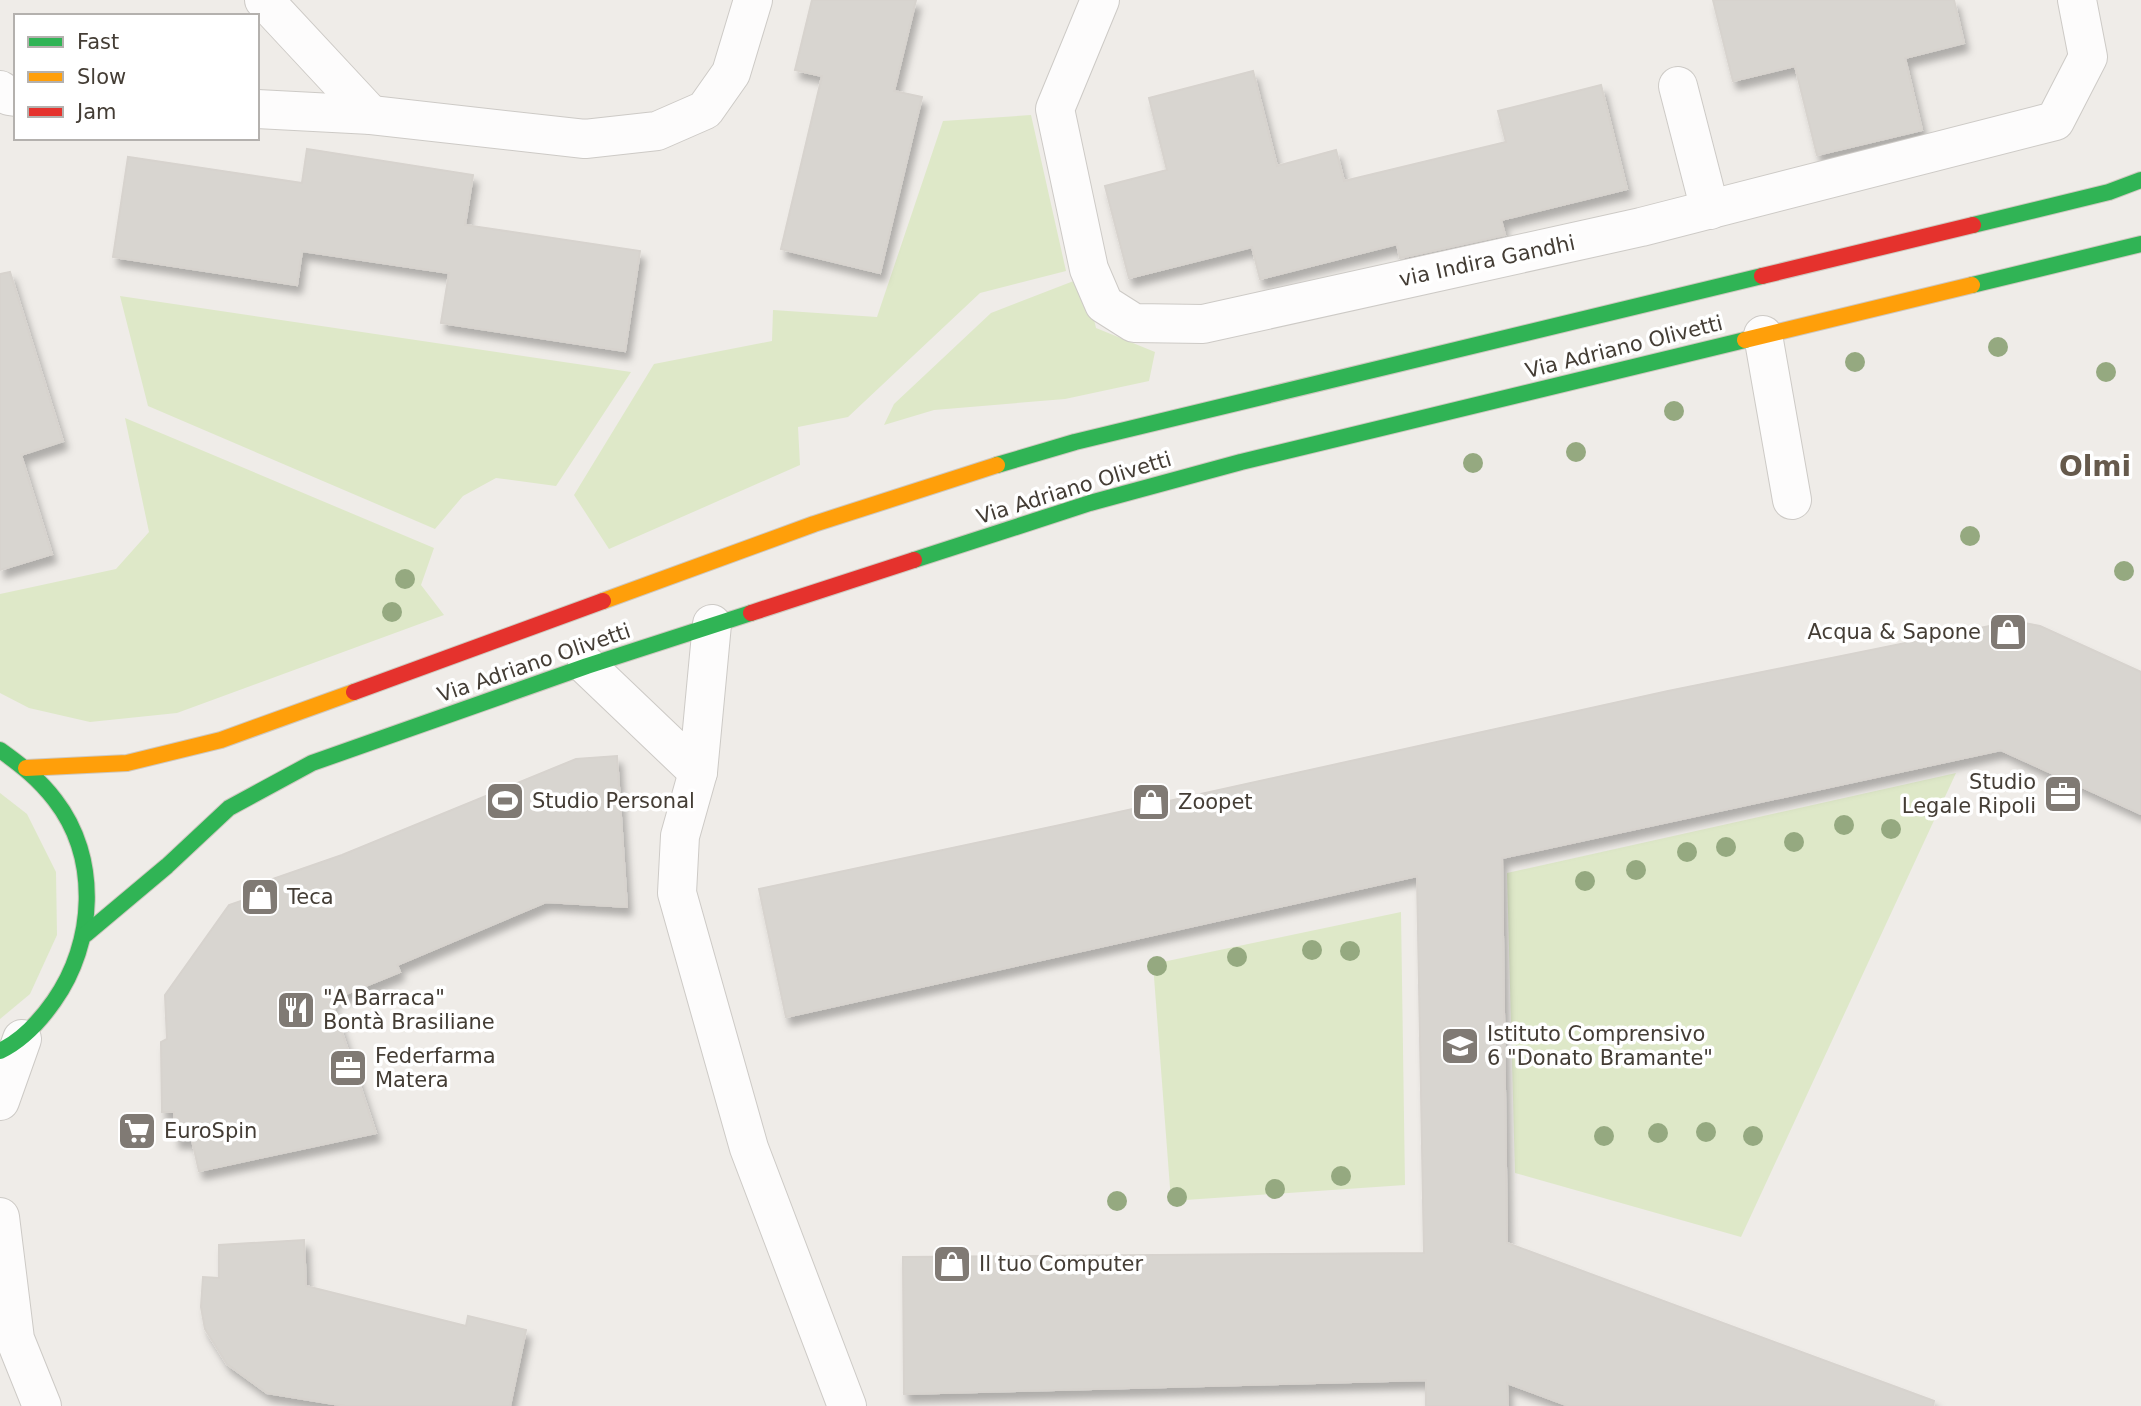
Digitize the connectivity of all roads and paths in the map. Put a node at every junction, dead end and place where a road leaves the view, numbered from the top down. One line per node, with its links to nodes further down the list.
1 (264, 0): 7 (street)
2 (753, 0): 7 (street)
3 (1100, 0): 9 (street, via Indira Gandhi)
4 (2077, 0): 9 (street, via Indira Gandhi)
5 (1678, 86): 9 (street)
6 (259, 109): 7 (street)
7 (371, 115)
8 (2137, 173): 16 (street, Via Adriano Olivetti)
9 (1710, 210)
10 (2141, 244): 11 (street, Via Adriano Olivetti)
11 (1763, 335): 12 (street); 13 (street, Via Adriano Olivetti)
12 (1793, 500)
13 (712, 624): 14 (street, Via Adriano Olivetti); 17 (street)
14 (587, 666): 17 (street); 18 (street, Via Adriano Olivetti)
15 (0, 750): 16 (street)
16 (26, 768): 18 (street)
17 (698, 772): 23 (street)
18 (86, 934): 19 (street)
19 (11, 1045): 20 (street)
20 (0, 1101)
21 (0, 1217): 22 (street)
22 (42, 1406)
23 (847, 1406)

